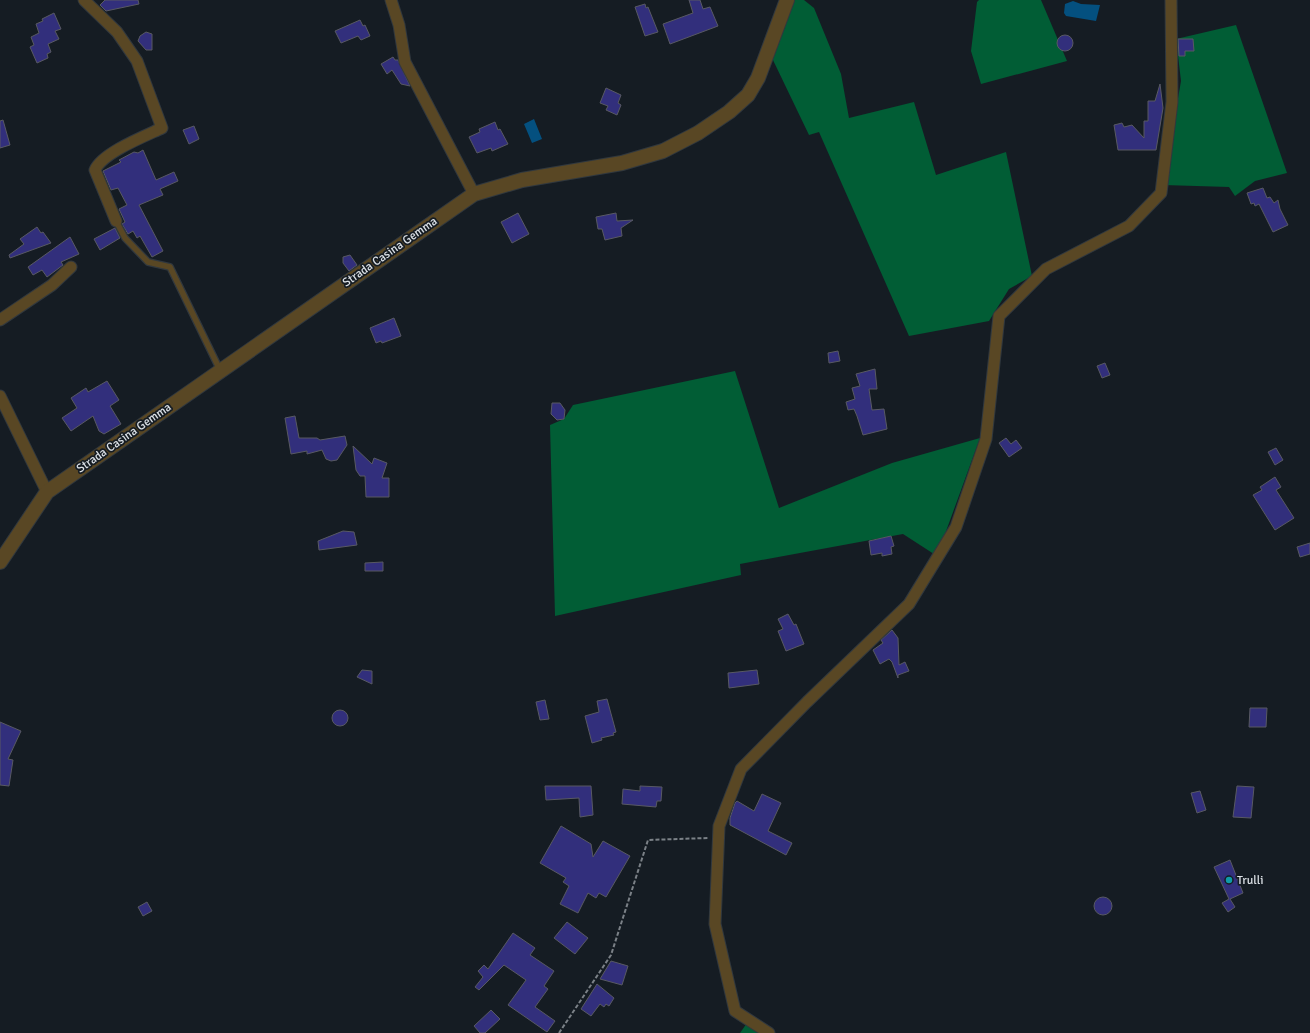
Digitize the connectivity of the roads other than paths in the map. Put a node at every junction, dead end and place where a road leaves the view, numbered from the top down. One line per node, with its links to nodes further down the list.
1 (84, 0): 6 (street)
2 (391, 0): 5 (street)
3 (787, 0): 5 (street, Strada Casina Gemma)
4 (1171, 0): 13 (street)
5 (474, 194): 9 (street, Strada Casina Gemma)
6 (116, 221): 9 (lane)
7 (71, 267): 8 (street)
8 (0, 320)
9 (220, 370): 11 (street, Strada Casina Gemma)
10 (0, 396): 11 (street)
11 (47, 492): 12 (street, Strada Casina Gemma)
12 (0, 562)
13 (769, 1033)

